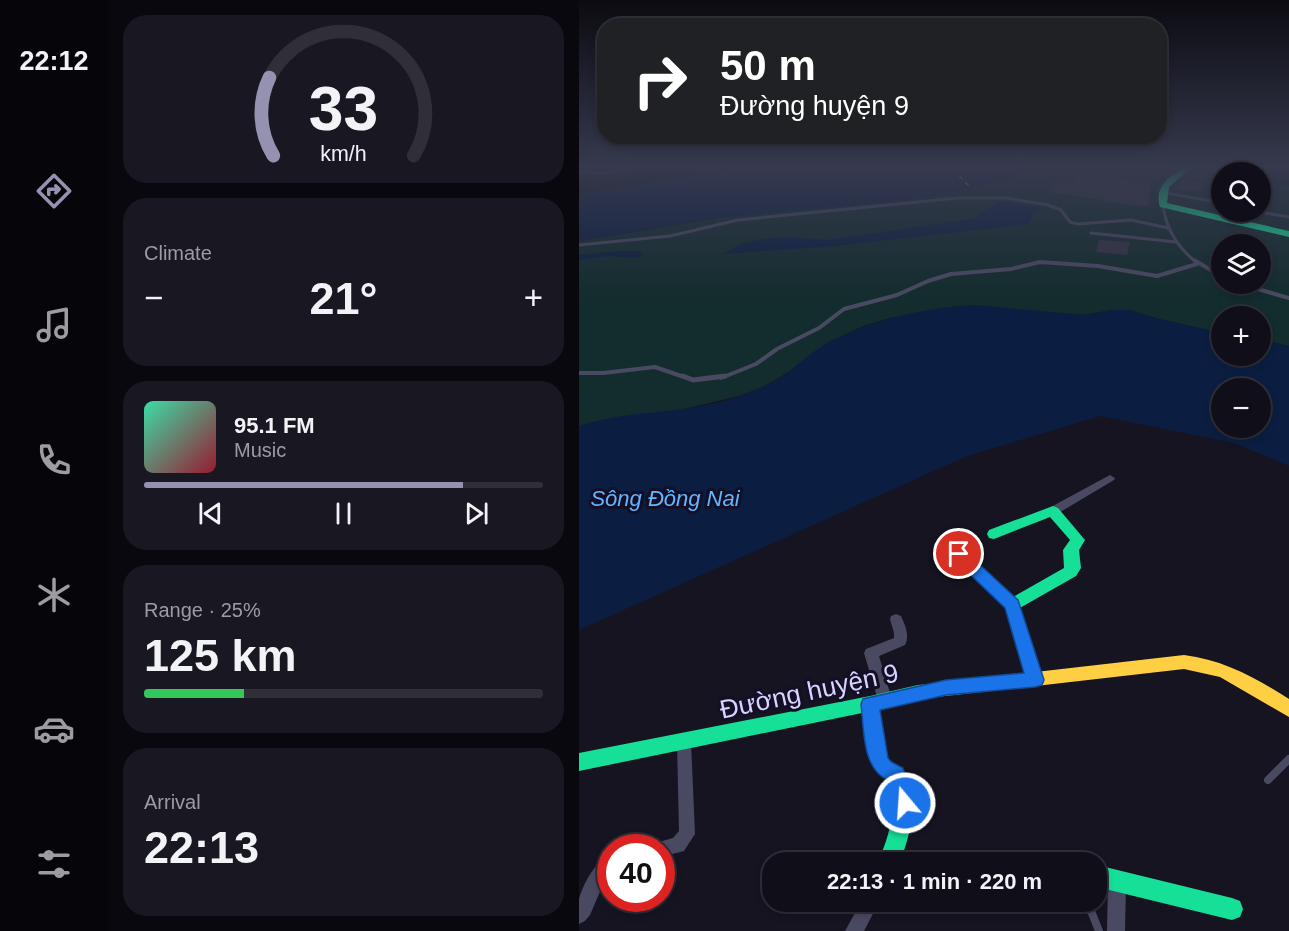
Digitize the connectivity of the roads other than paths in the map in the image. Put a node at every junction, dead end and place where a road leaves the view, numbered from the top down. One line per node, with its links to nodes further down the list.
1 (824, 211): 11 (lane)
2 (1062, 211): 7 (lane)
3 (1167, 211): 7 (lane)
4 (1221, 211): 9 (street)
5 (1271, 214): 6 (lane)
6 (1289, 217)
7 (1168, 228): 10 (lane)
8 (1091, 233): 10 (lane)
9 (1289, 234)
10 (1176, 242): 12 (lane)
11 (579, 245)
12 (1197, 264): 13 (lane); 16 (lane)
13 (1211, 271)
14 (1271, 293): 15 (lane)
15 (1289, 298)
16 (579, 373)
17 (1110, 478): 18 (street)
18 (1053, 511): 19 (street); 21 (street)
19 (994, 534)
20 (959, 554): 21 (street)
21 (1012, 605): 23 (street)
22 (896, 619): 24 (street)
23 (1035, 680): 24 (street, Đường huyện 9); 26 (street, Đường huyện 9)
24 (885, 700): 25 (street, Đường huyện 9)
25 (870, 704): 27 (street, Đường huyện 9); 32 (street)
26 (1289, 709)
27 (684, 742): 29 (street, Đường huyện 9); 31 (street)
28 (1289, 759): 30 (lane)
29 (579, 762)
30 (1268, 780)
31 (675, 846)
32 (893, 852)
33 (597, 876): 39 (street)
34 (1107, 879): 35 (street)
35 (1117, 882): 36 (street); 42 (street)
36 (1232, 909)
37 (864, 912): 40 (street)
38 (1091, 912): 41 (lane)
39 (579, 915)
40 (854, 931)
41 (1099, 931)
42 (1116, 931)

